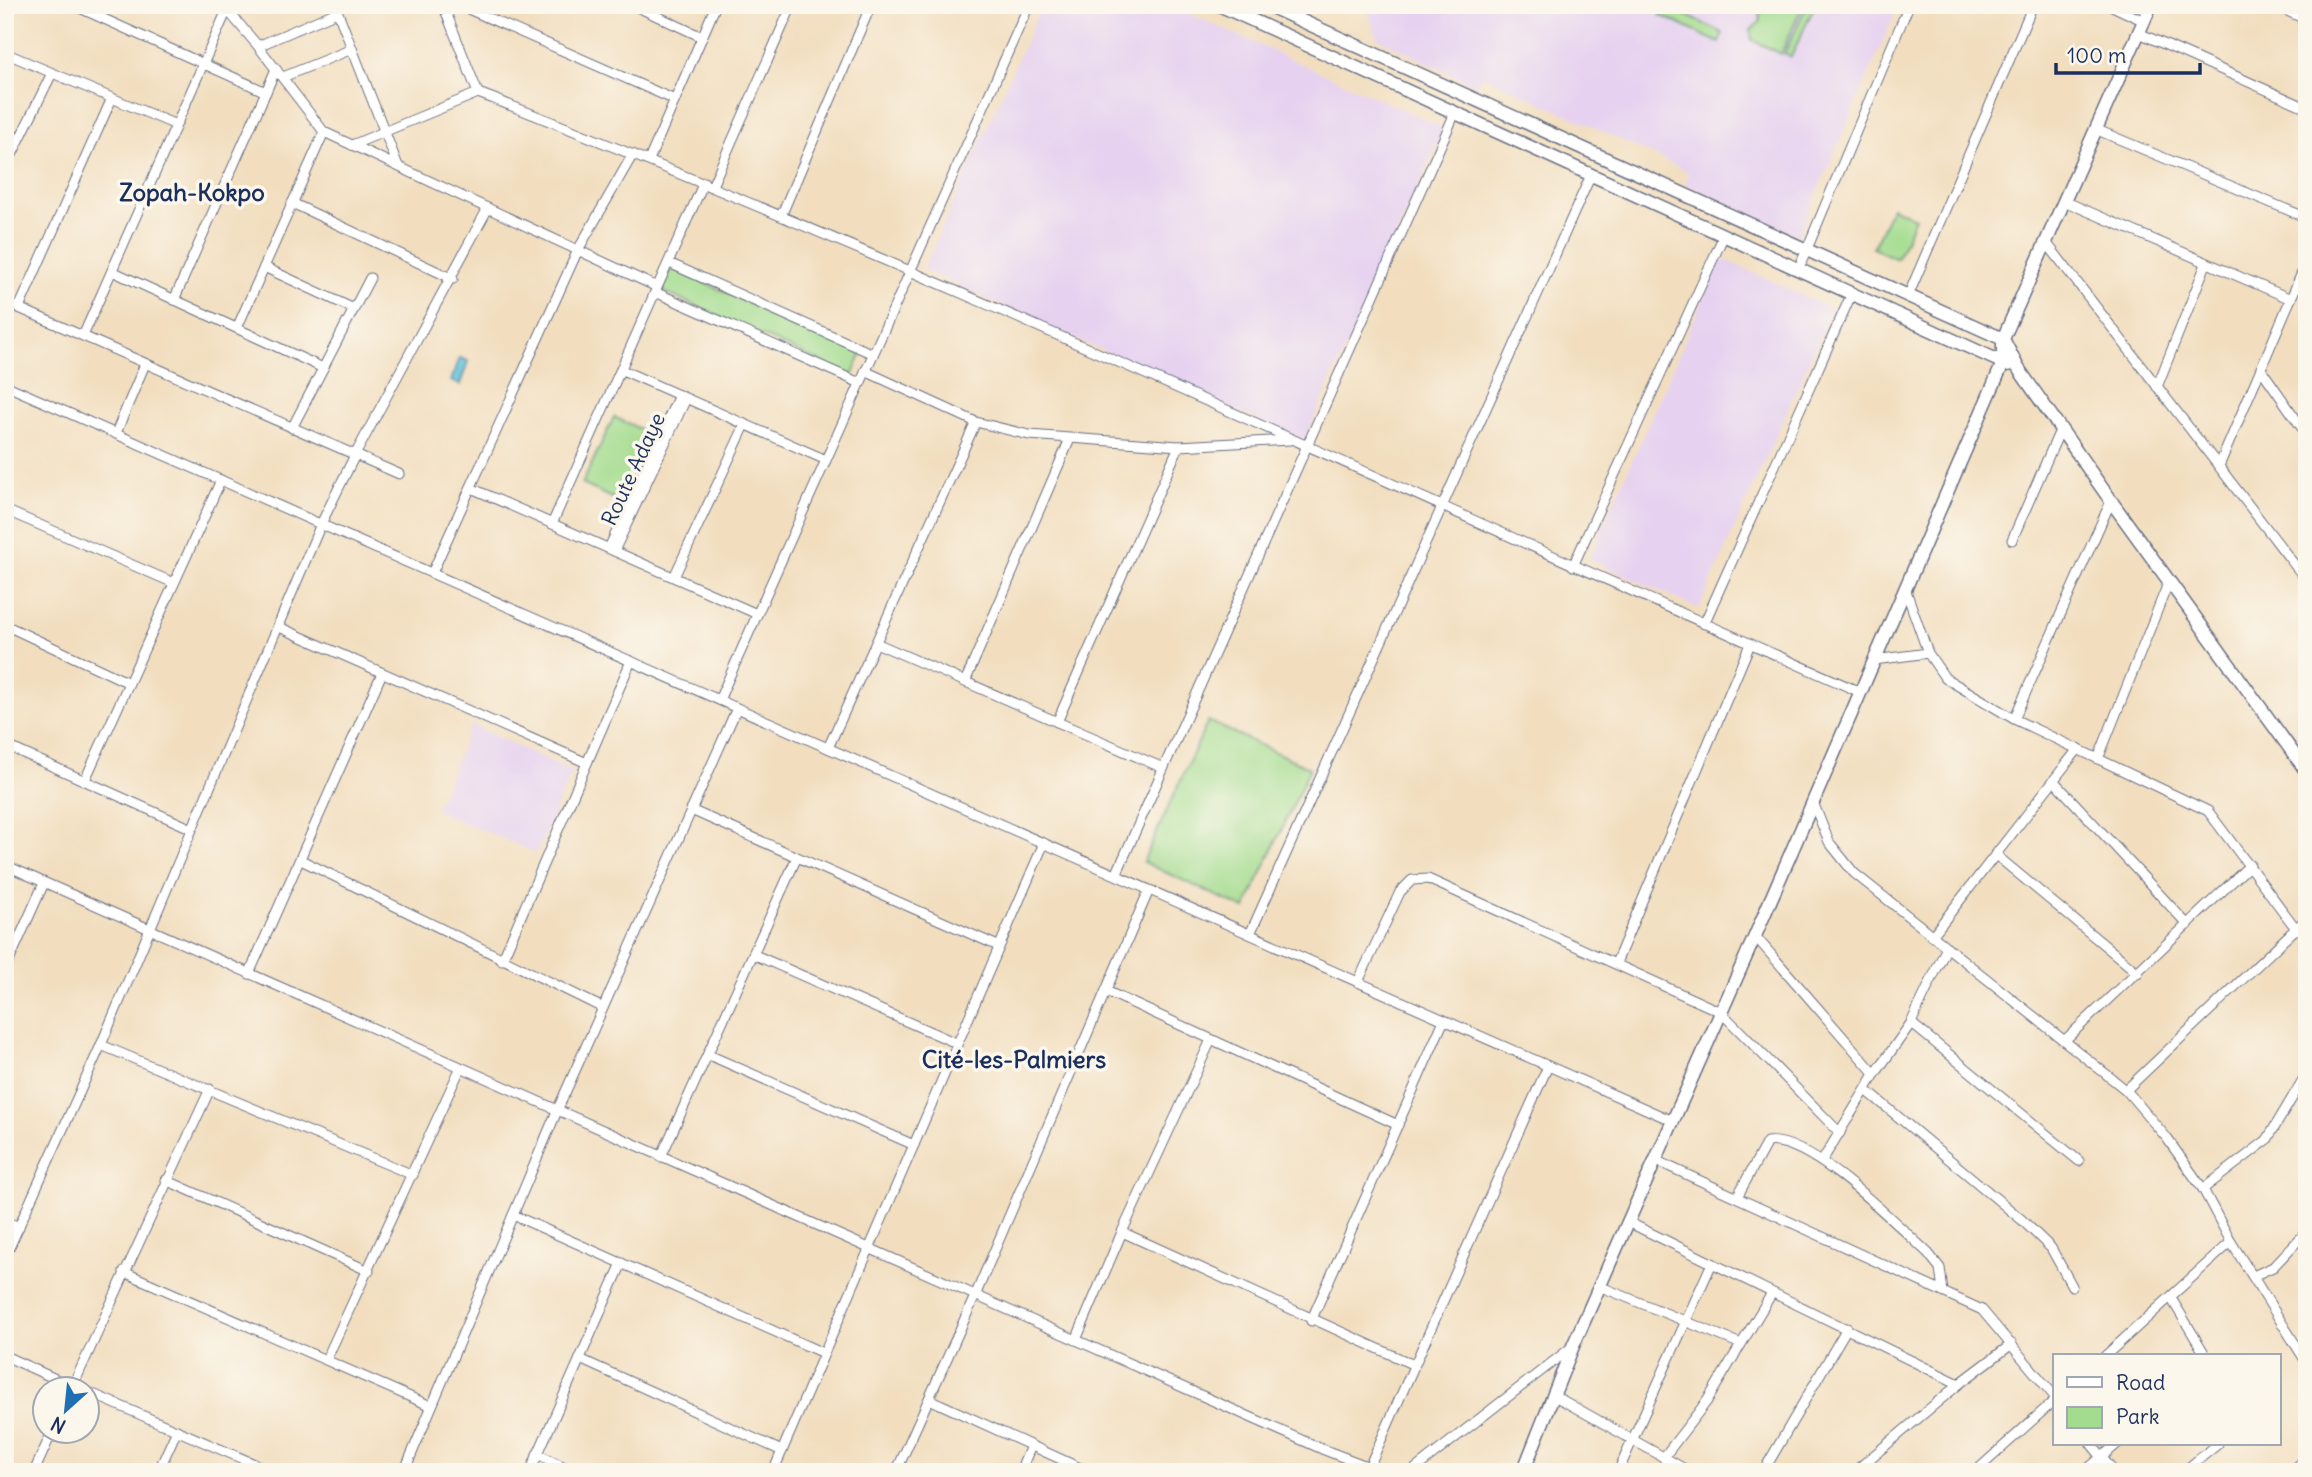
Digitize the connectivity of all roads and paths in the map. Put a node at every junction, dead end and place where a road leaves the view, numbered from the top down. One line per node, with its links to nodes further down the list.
1 (74, 5): 18 (street)
2 (443, 5): 30 (street)
3 (459, 5): 32 (street)
4 (633, 5): 21 (street)
5 (716, 5): 21 (street)
6 (792, 5): 45 (street)
7 (871, 5): 49 (street)
8 (1029, 5): 61 (street)
9 (1219, 5): 34 (street)
10 (1268, 5): 54 (street)
11 (1909, 5): 54 (street)
12 (2033, 5): 66 (street)
13 (2110, 5): 20 (street)
14 (2151, 5): 20 (street)
15 (2274, 5): 19 (street)
16 (225, 8): 22 (street); 25 (street)
17 (336, 8): 22 (street); 23 (street)
18 (96, 10): 25 (street)
19 (2307, 20)
20 (2142, 27): 33 (street); 36 (street)
21 (702, 37): 32 (street)
22 (258, 46): 26 (street)
23 (352, 49): 28 (street); 37 (street)
24 (5, 53): 27 (street)
25 (203, 64): 29 (street); 35 (street)
26 (276, 69): 28 (street); 29 (street)
27 (52, 72): 31 (street); 43 (street)
28 (283, 77): 38 (street)
29 (266, 92): 68 (street)
30 (478, 93): 37 (street); 40 (street)
31 (111, 98): 35 (street); 70 (street)
32 (675, 100): 41 (street)
33 (2307, 108)
34 (1455, 113): 44 (street); 96 (street)
35 (176, 125): 60 (street)
36 (2095, 129): 46 (street); 50 (street)
37 (384, 131): 39 (street); 42 (street)
38 (324, 132): 39 (street); 47 (street)
39 (352, 145): 42 (street)
40 (633, 154): 41 (street); 53 (street)
41 (649, 160): 45 (street)
42 (398, 166): 48 (street)
43 (5, 169)
44 (1591, 175): 51 (street); 104 (street)
45 (708, 184): 49 (street); 56 (street)
46 (2064, 201): 52 (street); 57 (street)
47 (292, 202): 58 (street); 63 (street)
48 (488, 208): 53 (street); 63 (street)
49 (781, 216): 61 (street)
50 (2307, 218)
51 (1724, 235): 59 (street); 110 (street)
52 (2046, 242): 74 (street); 85 (street)
53 (578, 250): 64 (street); 102 (street)
54 (1806, 250): 59 (street); 66 (street)
55 (2307, 261): 67 (street)
56 (668, 263): 64 (street); 75 (street)
57 (2206, 264): 67 (street); 85 (street)
58 (264, 267): 71 (street); 72 (street)
59 (1799, 268): 65 (street)
60 (112, 271): 68 (street); 73 (street)
61 (910, 272): 75 (street); 94 (street)
62 (370, 278): 71 (street)
63 (453, 279): 97 (street)
64 (656, 290): 81 (street); 83 (street)
65 (1852, 293): 76 (street); 118 (street)
66 (1908, 296): 74 (street)
67 (2291, 299): 80 (street)
68 (174, 300): 72 (street)
69 (5, 302): 70 (street)
70 (19, 308): 73 (street)
71 (354, 309): 78 (street)
72 (237, 328): 78 (street)
73 (83, 336): 77 (street)
74 (2003, 339): 76 (street); 79 (street)
75 (873, 354): 82 (street)
76 (2003, 363): 79 (street); 116 (street)
77 (145, 364): 89 (street); 91 (street)
78 (323, 368): 89 (street)
79 (2018, 368): 90 (street)
80 (2261, 369): 92 (street); 99 (street)
81 (622, 370): 86 (street); 107 (street)
82 (865, 371): 83 (street); 87 (street)
83 (860, 383): 98 (street)
84 (5, 385): 91 (street)
85 (2157, 387): 99 (street)
86 (682, 399): 88 (street); 109 (street)
87 (976, 422): 93 (street); 121 (street)
88 (745, 425): 98 (street); 112 (street)
89 (292, 428): 97 (street)
90 (2061, 428): 103 (street); 108 (street)
91 (116, 433): 101 (street)
92 (2307, 435)
93 (1070, 439): 95 (street); 127 (street)
94 (1292, 440): 95 (street); 96 (street)
95 (1179, 446): 133 (street)
96 (1307, 447): 104 (street); 139 (street)
97 (355, 455): 100 (street); 106 (street)
98 (826, 460): 117 (street)
99 (2219, 467): 114 (street)
100 (398, 474)
101 (221, 480): 106 (street); 115 (street)
102 (471, 488): 107 (street); 111 (street)
103 (2111, 501): 113 (street); 132 (street)
104 (1442, 506): 110 (street); 159 (street)
105 (5, 510): 115 (street)
106 (321, 524): 111 (street); 120 (street)
107 (552, 524): 109 (street)
108 (2012, 540)
109 (611, 550): 112 (street)
110 (1573, 566): 118 (street)
111 (432, 573): 125 (street)
112 (674, 578): 117 (street)
113 (2169, 581): 137 (street); 140 (street)
114 (2307, 581)
115 (174, 583): 128 (street)
116 (1905, 587): 123 (street); 124 (street)
117 (757, 614): 130 (street)
118 (1704, 624): 122 (street)
119 (5, 625): 128 (street)
120 (279, 627): 126 (street); 145 (street)
121 (876, 643): 127 (street); 135 (street)
122 (1750, 644): 129 (street); 166 (street)
123 (1928, 653): 124 (street); 132 (street)
124 (1874, 660): 129 (street)
125 (631, 661): 130 (street); 138 (street)
126 (382, 674): 138 (street); 149 (street)
127 (965, 682): 133 (street)
128 (129, 683): 141 (street)
129 (1860, 692): 143 (street)
130 (719, 700): 131 (street)
131 (737, 708): 135 (street); 144 (street)
132 (2014, 719): 136 (street)
133 (1057, 722): 139 (street)
134 (5, 745): 141 (street)
135 (828, 748): 146 (street)
136 (2078, 749): 137 (street); 142 (street)
137 (2098, 759): 151 (street)
138 (587, 763): 165 (street)
139 (1163, 768): 152 (street)
140 (2307, 772)
141 (85, 780): 145 (street)
142 (2054, 780): 147 (street); 156 (street)
143 (1813, 802): 160 (street); 161 (street)
144 (691, 810): 148 (street); 172 (street)
145 (190, 828): 157 (street)
146 (1044, 843): 152 (street); 162 (street)
147 (1997, 856): 161 (street); 168 (street)
148 (797, 857): 162 (street); 164 (street)
149 (300, 860): 165 (street); 169 (street)
150 (5, 865): 153 (street)
151 (2249, 865): 156 (street); 158 (street)
152 (1116, 875): 154 (street)
153 (44, 883): 157 (street); 167 (street)
154 (1149, 890): 159 (street); 171 (street)
155 (2307, 918): 158 (street)
156 (2188, 925): 168 (street)
157 (148, 928): 169 (street); 179 (street)
158 (2297, 930): 187 (street)
159 (1250, 934): 170 (street)
160 (1755, 936): 173 (street); 183 (street)
161 (1932, 936): 163 (street)
162 (998, 946): 178 (street)
163 (1947, 947): 175 (street); 177 (street)
164 (755, 955): 178 (street); 180 (street)
165 (502, 960): 172 (street)
166 (1616, 964): 170 (street); 173 (street)
167 (5, 970)
168 (2138, 973): 177 (street)
169 (248, 974): 182 (street)
170 (1358, 982): 174 (street)
171 (1106, 991): 176 (street); 219 (street)
172 (603, 1008): 188 (street)
173 (1721, 1012): 189 (street); 191 (street)
174 (1444, 1020): 181 (street); 190 (street)
175 (1911, 1023): 183 (street); 196 (street)
176 (1211, 1040): 190 (street); 206 (street)
177 (2064, 1041): 187 (street)
178 (956, 1043): 192 (street)
179 (101, 1045): 185 (street); 204 (street)
180 (709, 1055): 192 (street); 193 (street)
181 (1548, 1066): 189 (street); 235 (street)
182 (460, 1069): 188 (street); 197 (street)
183 (1875, 1073): 186 (street)
184 (2307, 1073): 199 (street)
185 (210, 1089): 197 (street); 198 (street)
186 (1866, 1090): 191 (street); 216 (street)
187 (2126, 1090): 199 (street)
188 (557, 1111): 193 (street); 201 (street)
189 (1673, 1121): 194 (street)
190 (1398, 1125): 221 (street)
191 (1840, 1133): 195 (street)
192 (914, 1145): 208 (street)
193 (661, 1157): 208 (street)
194 (1655, 1160): 200 (street); 203 (street)
195 (1822, 1161): 200 (street); 218 (street)
196 (2079, 1161)
197 (413, 1175): 212 (street)
198 (166, 1180): 212 (street); 213 (street)
199 (2203, 1189): 207 (street)
200 (1737, 1197): 218 (street)
201 (513, 1214): 210 (street); 244 (street)
202 (5, 1221): 204 (street)
203 (1628, 1222): 211 (street); 215 (street)
204 (19, 1227): 209 (street)
205 (2307, 1231): 214 (street)
206 (1122, 1232): 221 (street); 224 (street)
207 (2231, 1242): 214 (street); 220 (street)
208 (871, 1250): 219 (street); 228 (street)
209 (5, 1257)
210 (622, 1263): 228 (street); 233 (street)
211 (1712, 1263): 217 (street); 222 (street)
212 (369, 1271): 232 (street)
213 (124, 1272): 232 (street); 237 (street)
214 (2253, 1276): 234 (street)
215 (1599, 1286): 222 (street); 227 (street)
216 (2072, 1286)
217 (1772, 1293): 223 (street); 226 (street)
218 (1942, 1293): 225 (street)
219 (975, 1296): 224 (street); 242 (street)
220 (2171, 1298): 229 (street); 230 (street)
221 (1311, 1321): 235 (street)
222 (1688, 1323): 226 (street); 246 (street)
223 (1847, 1328): 238 (street); 274 (street)
224 (1076, 1340): 257 (street)
225 (2012, 1344): 238 (street); 240 (street)
226 (1741, 1345): 254 (street)
227 (1573, 1346): 239 (street); 269 (street)
228 (823, 1353): 252 (street)
229 (2107, 1354)
230 (2205, 1354)
231 (5, 1356): 236 (street)
232 (327, 1359): 244 (street)
233 (579, 1359): 252 (street); 253 (street)
234 (2307, 1363)
235 (1414, 1365): 257 (street)
236 (49, 1376)
237 (80, 1376)
238 (1959, 1384): 275 (street)
239 (1553, 1395): 246 (street); 270 (street)
240 (2053, 1395)
241 (102, 1398): 245 (street)
242 (929, 1399): 248 (street); 265 (street)
243 (2053, 1400): 276 (street)
244 (431, 1406): 261 (street)
245 (177, 1430): 259 (street); 260 (street)
246 (1632, 1439): 254 (street); 271 (street)
247 (46, 1446): 258 (street)
248 (1031, 1446): 266 (street); 267 (street)
249 (2093, 1446): 255 (street)
250 (2115, 1446): 255 (street)
251 (2216, 1446): 279 (street)
252 (782, 1451): 264 (street)
253 (537, 1454): 262 (street); 263 (street)
254 (1664, 1457): 272 (street); 273 (street)
255 (2102, 1457): 277 (street); 278 (street)
256 (2307, 1458): 280 (street)
257 (1369, 1467): 268 (street)
258 (34, 1472)
259 (158, 1472)
260 (273, 1472)
261 (404, 1472)
262 (530, 1472)
263 (575, 1472)
264 (773, 1472)
265 (896, 1472)
266 (1020, 1472)
267 (1089, 1472)
268 (1382, 1472)
269 (1411, 1472)
270 (1524, 1472)
271 (1618, 1472)
272 (1670, 1472)
273 (1690, 1472)
274 (1763, 1472)
275 (1854, 1472)
276 (1975, 1472)
277 (2084, 1472)
278 (2114, 1472)
279 (2183, 1472)
280 (2291, 1472)

